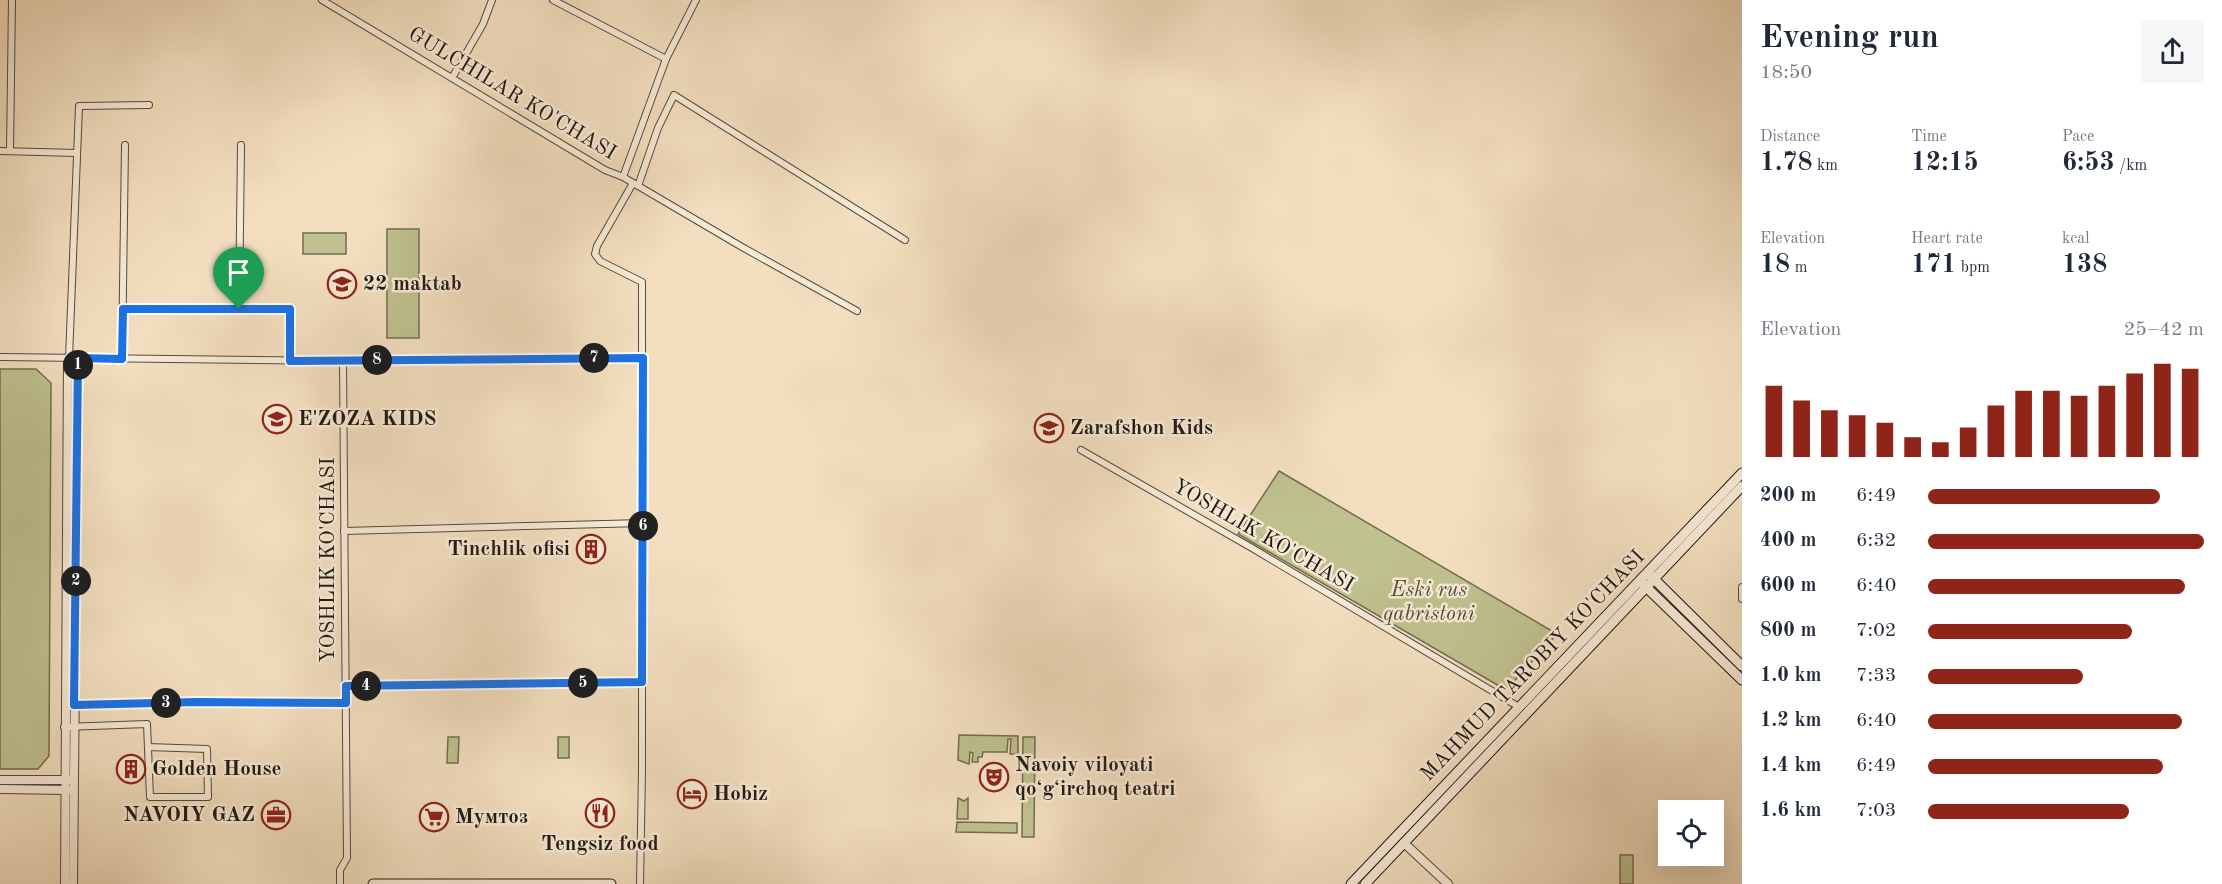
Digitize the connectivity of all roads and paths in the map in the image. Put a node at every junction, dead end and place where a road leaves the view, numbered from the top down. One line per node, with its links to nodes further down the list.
1 (12, 0): 12 (street)
2 (322, 0): 7 (street, GULCHILAR KO'CHASI)
3 (492, 0): 7 (street)
4 (553, 0): 6 (street)
5 (696, 0): 6 (street)
6 (666, 59): 14 (street)
7 (452, 78): 14 (street, GULCHILAR KO'CHASI)
8 (149, 105): 13 (street)
9 (125, 145): 17 (street)
10 (241, 145): 18 (street)
11 (0, 151): 12 (street)
12 (10, 151): 13 (street)
13 (77, 153): 21 (street)
14 (623, 177): 15 (street, GULCHILAR KO'CHASI)
15 (636, 185): 16 (street); 19 (street, GULCHILAR KO'CHASI); 23 (street)
16 (905, 240)
17 (123, 309): 18 (street); 24 (street)
18 (239, 309): 25 (street)
19 (857, 311)
20 (0, 357): 21 (street)
21 (68, 358): 22 (street); 45 (street)
22 (78, 358): 24 (street); 46 (street)
23 (643, 358): 26 (street); 30 (street)
24 (122, 359): 25 (street)
25 (290, 361): 26 (street)
26 (343, 361): 31 (street, YOSHLIK KO'CHASI)
27 (1081, 450): 47 (street, YOSHLIK KO'CHASI)
28 (1742, 473): 33 (main road, MAHMUD TAROBIY KO'CHASI)
29 (1742, 486): 32 (main road, MAHMUD TAROBIY KO'CHASI)
30 (643, 523): 31 (street); 42 (street)
31 (344, 531): 43 (street, YOSHLIK KO'CHASI)
32 (1665, 567): 33 (main road, MAHMUD TAROBIY KO'CHASI); 36 (main road)
33 (1651, 575): 34 (main road, MAHMUD TAROBIY KO'CHASI); 36 (main road)
34 (1643, 584): 38 (main road, MAHMUD TAROBIY KO'CHASI); 39 (main road); 47 (main road, MAHMUD TAROBIY KO'CHASI)
35 (1742, 587): 37 (street)
36 (1668, 593): 40 (main road)
37 (1742, 599)
38 (1635, 600): 39 (main road); 55 (main road, MAHMUD TAROBIY KO'CHASI)
39 (1661, 602): 41 (main road)
40 (1742, 666)
41 (1742, 680)
42 (642, 682): 43 (street, YOSHLIK KO'CHASI); 61 (street)
43 (346, 686): 44 (street, YOSHLIK KO'CHASI)
44 (346, 703): 46 (street); 58 (street, YOSHLIK KO'CHASI)
45 (65, 705): 46 (street); 48 (street)
46 (74, 705): 49 (street)
47 (1519, 707): 62 (main road, MAHMUD TAROBIY KO'CHASI)
48 (64, 727): 49 (street); 52 (street)
49 (74, 727): 50 (street); 52 (street)
50 (148, 747): 50 (street)
51 (0, 780): 52 (street)
52 (69, 780): 54 (street)
53 (0, 789): 54 (street)
54 (69, 790): 56 (street); 57 (street)
55 (1404, 843): 63 (main road, MAHMUD TAROBIY KO'CHASI); 64 (street)
56 (65, 884)
57 (73, 884)
58 (340, 884)
59 (372, 884): 60 (main road)
60 (611, 884)
61 (640, 884)
62 (1351, 884)
63 (1365, 884)
64 (1448, 884)

